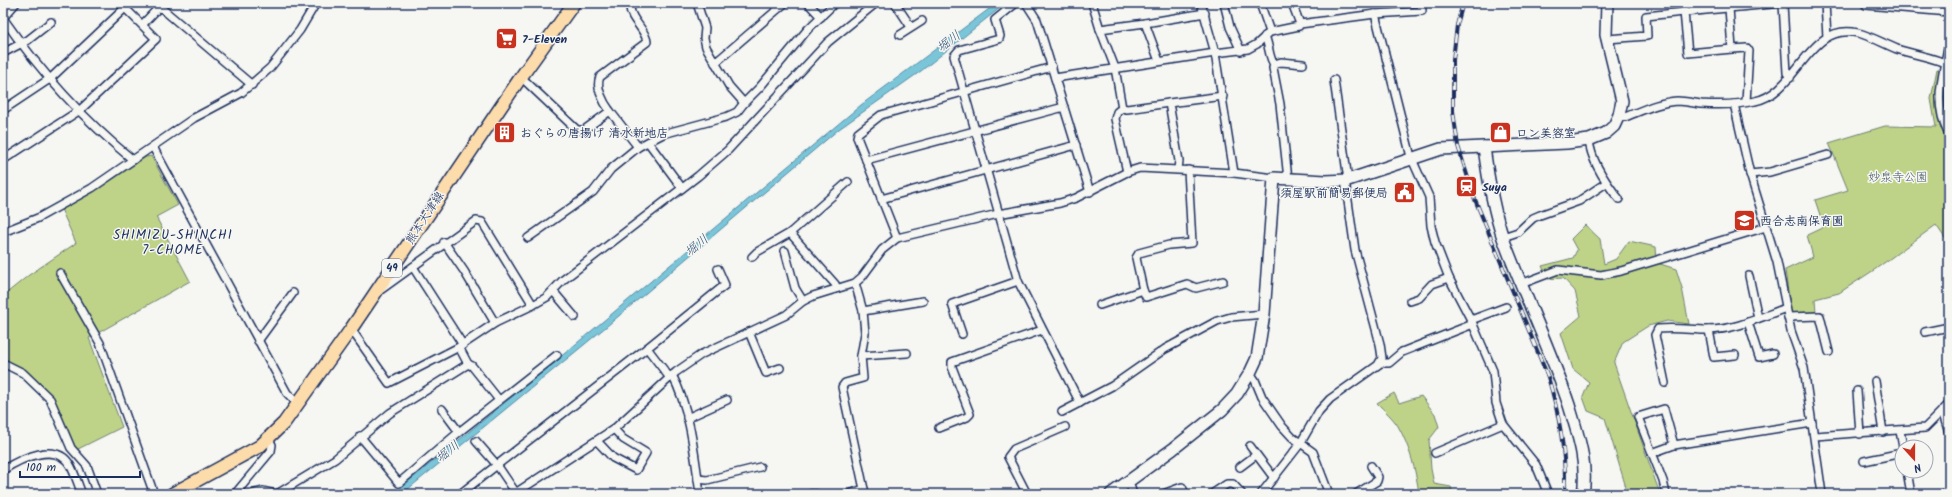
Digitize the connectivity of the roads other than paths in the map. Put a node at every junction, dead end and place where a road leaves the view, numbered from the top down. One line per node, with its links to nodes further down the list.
1 (16, 3): 33 (street)
2 (316, 3): 63 (street)
3 (574, 3): 58 (main road, 熊本大津線 / 49)
4 (635, 3): 74 (street)
5 (705, 3): 26 (street)
6 (785, 3): 52 (street)
7 (808, 3): 32 (street)
8 (835, 3): 32 (street)
9 (876, 3): 100 (street)
10 (895, 3): 39 (street)
11 (1016, 3): 64 (street)
12 (1026, 3): 56 (street)
13 (1092, 3): 40 (street)
14 (1201, 3): 30 (street)
15 (1225, 3): 48 (street)
16 (1260, 3): 41 (street)
17 (1292, 3): 38 (street)
18 (1421, 3): 31 (street)
19 (1607, 3): 44 (street)
20 (1684, 3): 28 (street)
21 (1825, 3): 43 (street)
22 (1866, 3): 29 (street)
23 (161, 4): 37 (street); 63 (street)
24 (1783, 4): 27 (street); 61 (street)
25 (122, 5): 37 (street); 59 (street)
26 (698, 5): 52 (street)
27 (1729, 8): 28 (street); 47 (street)
28 (1684, 12): 44 (street); 47 (street)
29 (1949, 12)
30 (1205, 13): 36 (street); 50 (street)
31 (1375, 14): 38 (street); 85 (street)
32 (820, 17): 67 (street)
33 (4, 20): 46 (street)
34 (922, 21): 39 (street)
35 (52, 22): 46 (street)
36 (1145, 23): 40 (street); 51 (street)
37 (143, 24): 73 (street)
38 (1300, 24): 41 (street)
39 (911, 28): 42 (street)
40 (1100, 29): 57 (street)
41 (1268, 34): 48 (street); 53 (street)
42 (900, 35)
43 (1826, 37): 55 (street); 61 (street)
44 (1607, 40): 75 (street)
45 (1949, 42): 55 (street)
46 (22, 44): 49 (street); 59 (street)
47 (1732, 49): 66 (street)
48 (1240, 51): 50 (street)
49 (3, 53)
50 (1215, 53): 51 (street); 65 (street)
51 (1159, 61): 57 (street)
52 (715, 63): 67 (street)
53 (1274, 64): 54 (street); 96 (street)
54 (1303, 64)
55 (1947, 64): 77 (street)
56 (1052, 67): 60 (street); 64 (street)
57 (1115, 68): 60 (street); 71 (street)
58 (521, 77): 74 (street); 127 (main road, 熊本大津線 / 49)
59 (51, 78): 72 (street); 73 (street)
60 (1056, 78): 70 (street)
61 (1790, 78): 66 (street)
62 (1334, 80): 97 (street)
63 (252, 85): 81 (street)
64 (963, 92): 76 (street); 88 (street)
65 (1223, 96): 68 (street); 93 (street)
66 (1746, 102): 69 (street)
67 (744, 103): 79 (street)
68 (1169, 103): 71 (street); 89 (street)
69 (1734, 104): 75 (street); 94 (street)
70 (1064, 107): 76 (street); 80 (street)
71 (1122, 108): 92 (street)
72 (3, 110)
73 (80, 110): 86 (street); 87 (street)
74 (610, 111): 82 (street)
75 (1619, 115): 78 (street)
76 (974, 131): 88 (street); 90 (street)
77 (1949, 135)
78 (1589, 140): 83 (street); 99 (street)
79 (648, 142): 82 (street); 100 (street)
80 (1076, 145): 90 (street); 101 (street)
81 (153, 147): 87 (street); 150 (street)
82 (638, 147): 109 (street)
83 (1484, 147): 85 (street); 108 (street)
84 (1828, 154): 94 (street)
85 (1411, 157): 97 (street); 118 (street)
86 (3, 160)
87 (133, 160): 106 (street)
88 (866, 160): 102 (street)
89 (1178, 169): 91 (street); 92 (street)
90 (986, 170): 102 (street); 104 (street)
91 (1188, 170): 93 (street); 125 (street)
92 (1127, 172): 101 (street)
93 (1234, 173): 95 (street)
94 (1750, 174): 105 (street)
95 (1274, 178): 96 (street); 136 (street)
96 (1288, 179): 97 (street)
97 (1346, 180): 160 (street)
98 (848, 182): 107 (street)
99 (1606, 183): 103 (street); 108 (street)
100 (682, 188): 124 (street)
101 (1090, 192): 104 (street)
102 (881, 199): 110 (street)
103 (1619, 199)
104 (998, 214): 110 (street); 119 (street)
105 (1766, 226): 122 (street); 134 (street)
106 (3, 231)
107 (790, 233): 113 (street); 123 (street)
108 (1503, 237): 122 (street)
109 (528, 238)
110 (897, 238): 121 (street)
111 (444, 242): 114 (street); 131 (street); 142 (street)
112 (785, 251): 128 (street)
113 (752, 258)
114 (413, 267): 127 (street); 151 (street)
115 (718, 269): 152 (street)
116 (60, 273): 216 (street)
117 (1749, 276): 139 (street)
118 (1449, 278): 130 (street); 140 (street)
119 (1018, 281): 145 (street); 149 (street)
120 (1223, 281): 125 (street)
121 (855, 282): 123 (street); 135 (street)
122 (1521, 284): 236 (street)
123 (836, 288): 128 (street)
124 (553, 290): 131 (street); 137 (street)
125 (1143, 290): 132 (street)
126 (293, 293): 150 (street)
127 (375, 294): 144 (main road, 熊本大津線 / 49)
128 (803, 301): 147 (street)
129 (923, 301): 135 (street)
130 (1410, 301)
131 (533, 304): 142 (street)
132 (1100, 305)
133 (1506, 307): 140 (street)
134 (1786, 308): 138 (street); 139 (street)
135 (863, 311): 158 (street)
136 (1264, 314): 163 (street); 170 (street)
137 (576, 317)
138 (1788, 317): 153 (street); 177 (street)
139 (1758, 318): 141 (street)
140 (1472, 322): 160 (street); 178 (street)
141 (1748, 322): 146 (street); 155 (street)
142 (495, 324): 151 (street)
143 (1949, 327): 148 (street)
144 (351, 329): 151 (street); 171 (main road, 熊本大津線 / 49)
145 (1042, 330): 170 (street); 180 (street)
146 (1709, 330): 157 (street); 166 (street)
147 (749, 332): 162 (street); 164 (street)
148 (1925, 332)
149 (962, 334)
150 (258, 341): 171 (street)
151 (461, 346): 161 (street)
152 (647, 348): 164 (street); 201 (street)
153 (1829, 352)
154 (907, 353): 158 (street)
155 (1773, 354)
156 (557, 355): 168 (street)
157 (1735, 355)
158 (861, 356): 210 (street)
159 (3, 363): 215 (street)
160 (1380, 363): 193 (street)
161 (468, 364): 168 (street); 187 (street)
162 (780, 368)
163 (1250, 373): 193 (street); 209 (street)
164 (671, 376): 176 (street); 181 (street)
165 (1875, 381): 184 (street)
166 (1665, 383)
167 (1857, 391): 185 (street)
168 (499, 400): 183 (street)
169 (727, 400): 176 (street)
170 (1080, 403): 175 (street)
171 (298, 404): 189 (main road, 熊本大津線 / 49)
172 (1949, 404): 174 (street)
173 (442, 409): 183 (street)
174 (1942, 411): 182 (street); 186 (street)
175 (1062, 412)
176 (687, 418): 208 (street)
177 (1812, 423): 188 (street); 194 (street)
178 (1503, 424): 196 (street); 235 (street)
179 (1065, 427): 225 (street)
180 (939, 428)
181 (614, 429): 192 (street); 192 (street)
182 (1900, 431): 184 (street); 190 (street)
183 (459, 432): 187 (street)
184 (1883, 432): 185 (street)
185 (1860, 434): 188 (street)
186 (1949, 434)
187 (360, 436): 219 (street)
188 (1814, 436): 238 (street)
189 (269, 439): 211 (street); 217 (main road, 熊本大津線 / 49)
190 (1902, 439)
191 (476, 441): 201 (street)
192 (597, 441): 212 (street)
193 (1300, 444): 206 (street); 233 (street)
194 (1674, 445): 197 (street); 197 (street)
195 (1250, 446): 198 (street)
196 (1434, 452)
197 (1652, 453): 237 (street)
198 (1256, 455): 204 (street); 206 (street)
199 (1894, 455): 200 (street)
200 (1864, 461)
201 (497, 465): 212 (street); 220 (street)
202 (1371, 466): 234 (street)
203 (760, 467): 208 (street)
204 (1240, 467)
205 (3, 470): 214 (street)
206 (1274, 478): 232 (street)
207 (1908, 479): 239 (street)
208 (698, 480): 221 (street)
209 (1129, 482): 226 (street); 227 (street)
210 (864, 492): 224 (street)
211 (238, 493)
212 (515, 493)
213 (1949, 493): 240 (street)
214 (82, 494)
215 (98, 494)
216 (154, 494)
217 (172, 494)
218 (252, 494): 219 (street)
219 (276, 494)
220 (460, 494)
221 (700, 494)
222 (811, 494): 223 (street)
223 (816, 494)
224 (849, 494)
225 (1028, 494)
226 (1110, 494)
227 (1133, 494)
228 (1163, 494): 229 (street)
229 (1185, 494)
230 (1212, 494): 231 (street)
231 (1242, 494)
232 (1261, 494)
233 (1329, 494)
234 (1356, 494)
235 (1548, 494)
236 (1583, 494)
237 (1666, 494)
238 (1822, 494)
239 (1911, 494)
240 (1944, 494)

